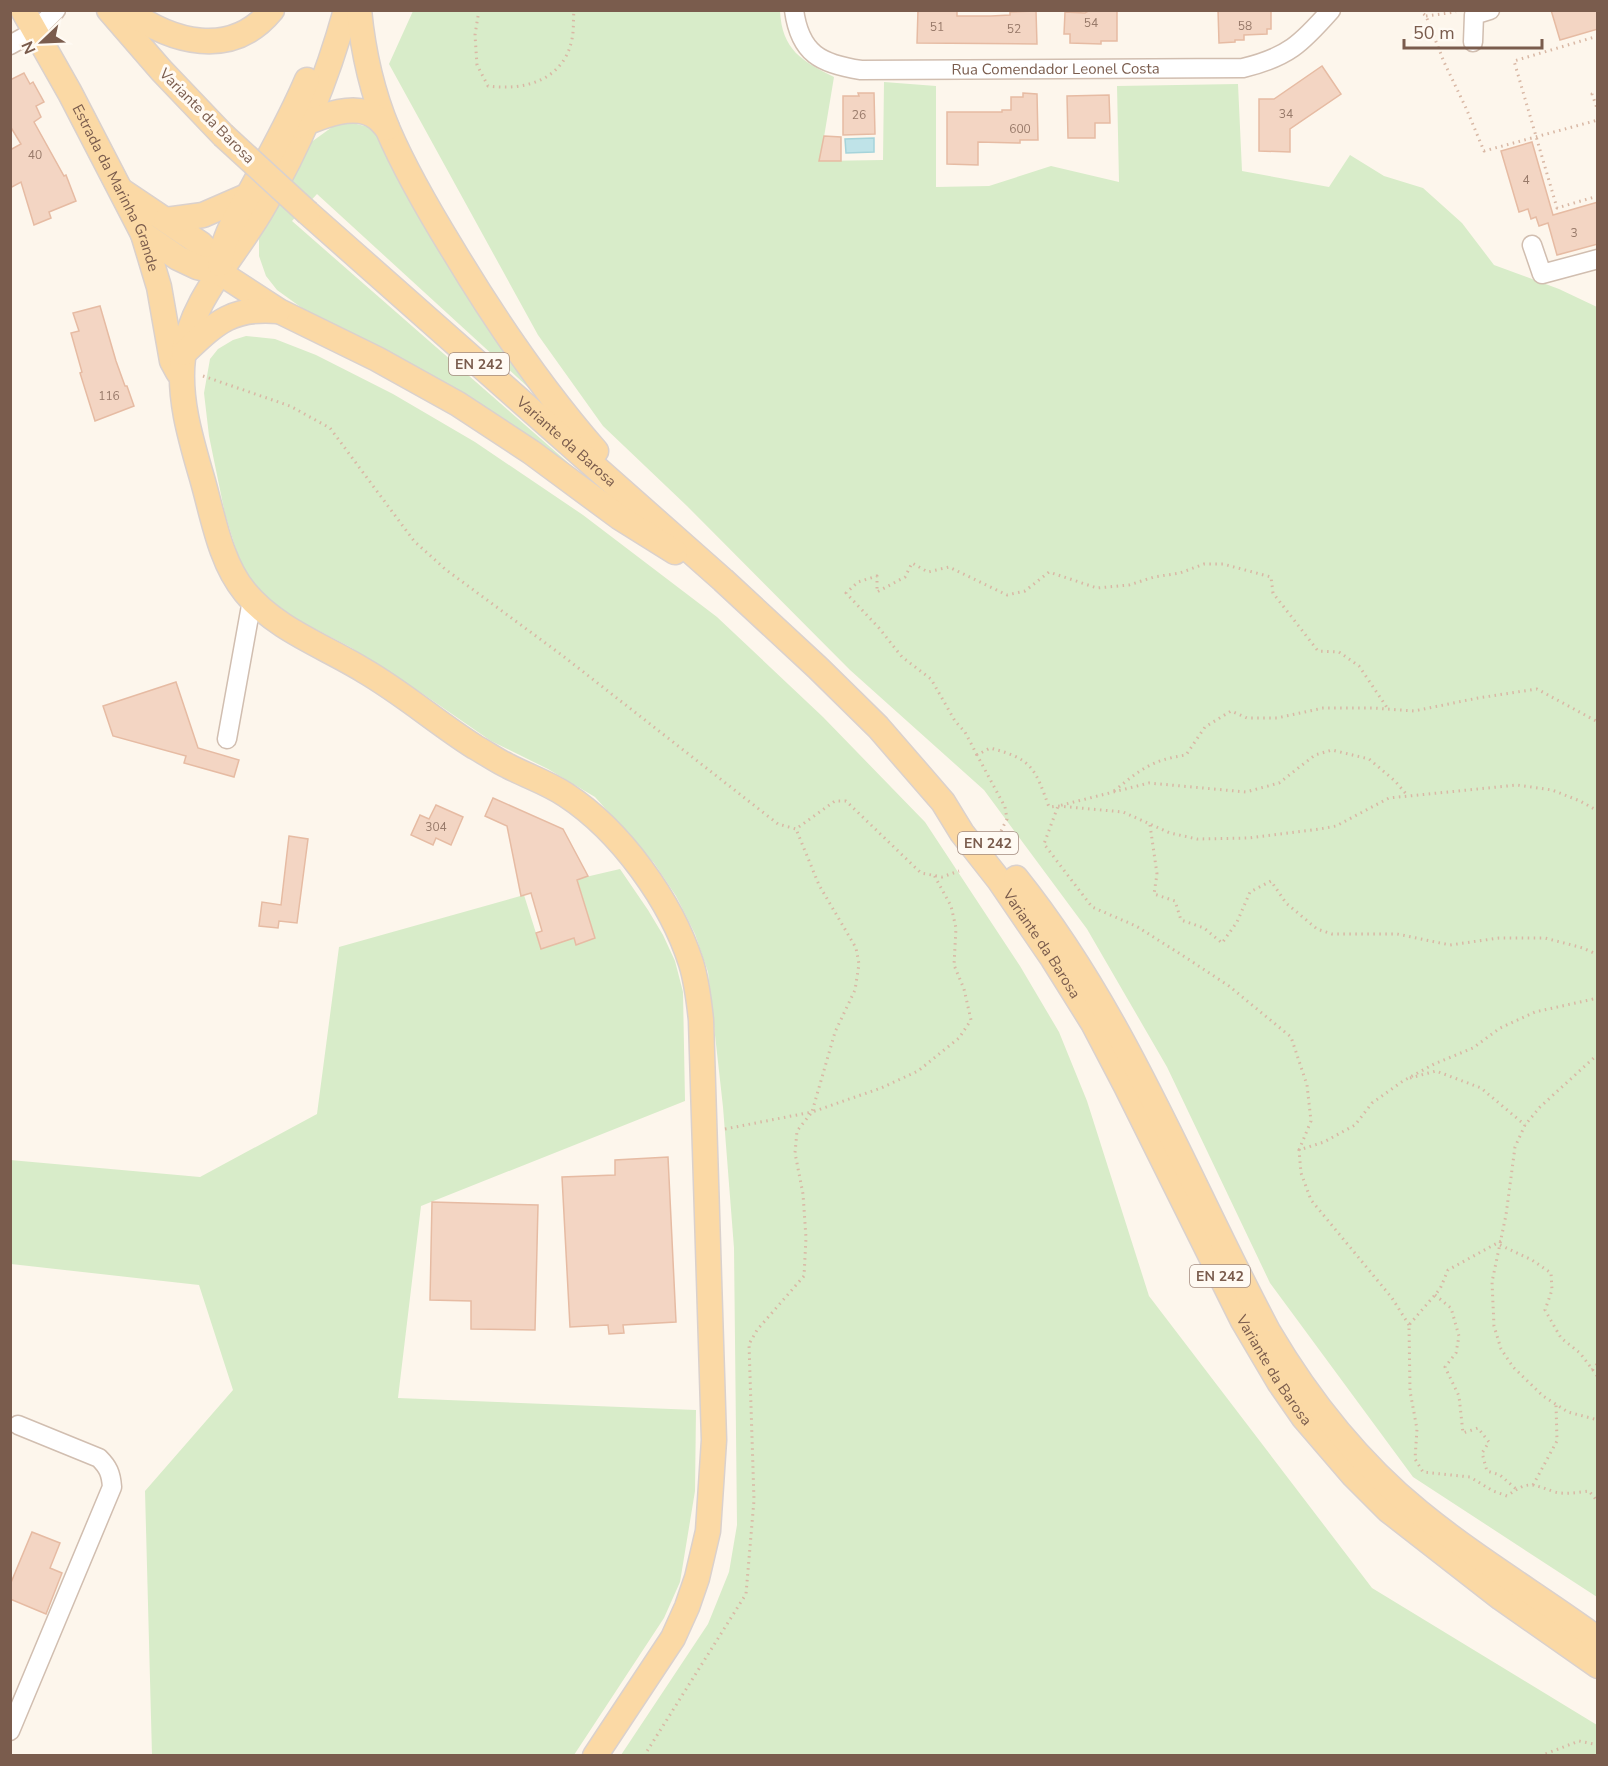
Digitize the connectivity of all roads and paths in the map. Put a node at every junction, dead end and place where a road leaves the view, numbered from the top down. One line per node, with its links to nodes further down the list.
1 (56, 10): 15 (street)
2 (109, 10): 36 (main road, Variante da Barosa / EN 242, bridge)
3 (127, 10): 4 (main road)
4 (272, 10)
5 (328, 10): 25 (main road)
6 (346, 10): 22 (main road)
7 (358, 10): 23 (main road)
8 (479, 10): 9 (path)
9 (573, 10)
10 (794, 10): 11 (street, Rua Comendador Leonel Costa)
11 (1331, 10)
12 (1419, 10): 14 (path)
13 (1482, 13): 14 (path); 17 (street)
14 (1426, 16): 24 (path)
15 (29, 20): 18 (street); 26 (main road, Estrada da Marinha Grande)
16 (1598, 36): 24 (path)
17 (1473, 42)
18 (10, 45)
19 (1598, 92): 20 (path)
20 (1598, 111)
21 (1598, 120): 24 (path)
22 (307, 122): 23 (main road); 25 (main road); 33 (main road)
23 (387, 129): 36 (main road)
24 (1536, 137): 28 (path)
25 (278, 141): 27 (main road)
26 (120, 190): 29 (main road); 30 (main road, Estrada da Marinha Grande)
27 (249, 195): 29 (main road); 33 (main road)
28 (1598, 196)
29 (166, 219): 33 (main road)
30 (143, 234): 33 (main road); 35 (main road, Estrada da Marinha Grande)
31 (1532, 245): 32 (street)
32 (1598, 259)
33 (219, 272): 34 (main road); 35 (main road)
34 (279, 311): 35 (main road); 37 (main road)
35 (182, 365): 38 (main road); 49 (path)
36 (649, 515): 37 (main road, Variante da Barosa / EN 242)
37 (723, 580): 45 (main road, Variante da Barosa / EN 242)
38 (252, 600): 41 (street); 59 (main road)
39 (1388, 710): 40 (path); 42 (path); 43 (path)
40 (1598, 722)
41 (226, 739)
42 (977, 755): 46 (path); 50 (path)
43 (1114, 792): 44 (path); 46 (path)
44 (1407, 795): 47 (path); 48 (path)
45 (943, 802): 73 (main road, Variante da Barosa / EN 242); 74 (main road, Variante da Barosa / EN 242)
46 (1058, 806): 48 (path); 60 (path)
47 (1598, 811)
48 (1150, 824): 53 (path)
49 (796, 829): 52 (path); 57 (path)
50 (1001, 831)
51 (959, 871): 52 (path)
52 (934, 875): 57 (path)
53 (1598, 955)
54 (1598, 998): 56 (path)
55 (1598, 1054): 58 (path)
56 (1402, 1081): 58 (path); 60 (path)
57 (812, 1112): 59 (path); 78 (path)
58 (1525, 1125): 61 (path)
59 (705, 1133): 77 (main road)
60 (1299, 1150): 63 (path)
61 (1500, 1243): 62 (path); 65 (path); 67 (path)
62 (1435, 1295): 63 (path); 71 (path)
63 (1409, 1325): 71 (path)
64 (1598, 1363): 65 (path)
65 (1592, 1370): 66 (path)
66 (1598, 1377)
67 (1556, 1404): 68 (path); 70 (path)
68 (1598, 1420)
69 (18, 1425): 75 (street)
70 (1533, 1485): 71 (path); 72 (path)
71 (1516, 1489)
72 (1598, 1502)
73 (1598, 1639)
74 (1598, 1666)
75 (10, 1731)
76 (1598, 1745): 79 (path)
77 (595, 1755)
78 (644, 1755)
79 (1540, 1755)

